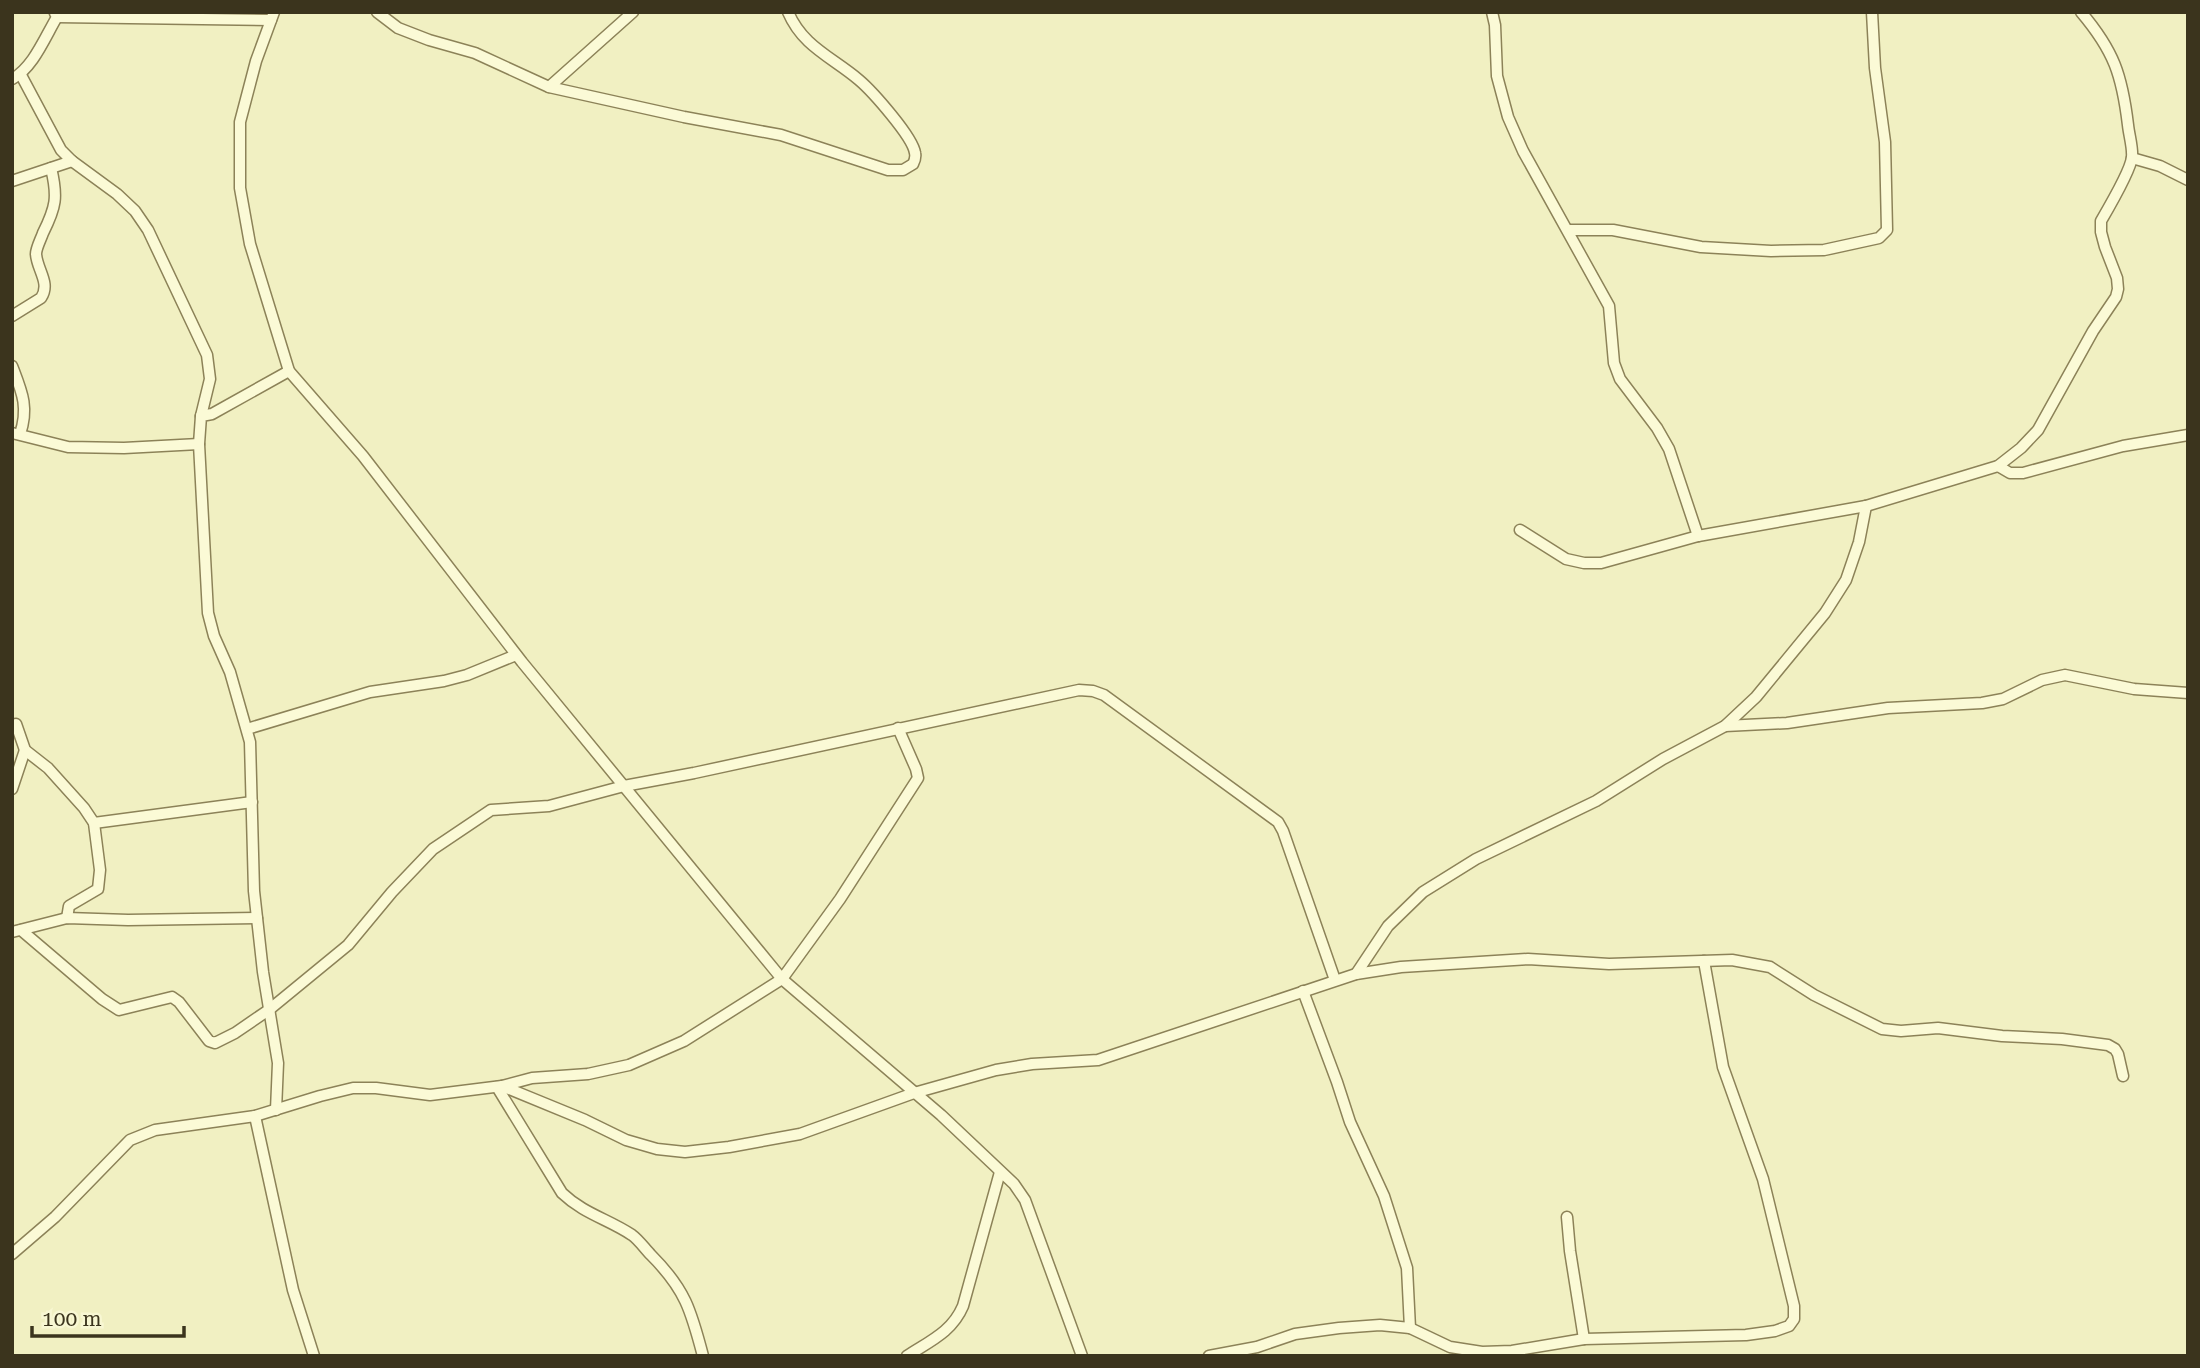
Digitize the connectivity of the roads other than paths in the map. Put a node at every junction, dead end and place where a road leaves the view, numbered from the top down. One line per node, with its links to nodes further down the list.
1 (377, 12): 10 (street)
2 (633, 12): 10 (street)
3 (788, 12): 10 (street)
4 (1492, 12): 16 (street)
5 (1872, 12): 16 (street)
6 (2081, 12): 11 (street)
7 (57, 14): 8 (street); 9 (street)
8 (272, 16): 19 (street)
9 (16, 77): 12 (street)
10 (549, 88)
11 (2132, 158): 14 (street); 24 (street)
12 (72, 161): 13 (street); 20 (street)
13 (51, 168): 15 (street); 17 (street)
14 (2188, 180)
15 (12, 181)
16 (1568, 230): 27 (street)
17 (12, 316)
18 (12, 366): 21 (street)
19 (289, 371): 20 (street); 28 (street)
20 (201, 416): 23 (street)
21 (16, 433): 23 (street)
22 (2188, 435): 24 (street)
23 (199, 444): 33 (street)
24 (1998, 466): 25 (street)
25 (1866, 506): 27 (street); 31 (street)
26 (1520, 530): 27 (street)
27 (1698, 536)
28 (516, 655): 33 (street); 35 (street)
29 (2188, 693): 31 (street)
30 (16, 724): 34 (street)
31 (1725, 726): 43 (street)
32 (898, 728): 35 (street); 44 (street); 45 (street)
33 (247, 729): 37 (street)
34 (25, 750): 36 (street); 38 (street)
35 (624, 786): 44 (street); 47 (street)
36 (12, 789)
37 (252, 802): 38 (street); 40 (street)
38 (94, 823): 39 (street)
39 (67, 918): 40 (street); 41 (street)
40 (257, 918): 47 (street)
41 (17, 931): 47 (street)
42 (1704, 961): 43 (street); 48 (street); 57 (street)
43 (1356, 974): 45 (street)
44 (782, 979): 49 (street); 50 (street)
45 (1335, 981): 46 (street)
46 (1303, 991): 50 (street); 56 (street)
47 (270, 1009): 51 (street)
48 (2123, 1076)
49 (499, 1087): 50 (street); 51 (street); 59 (street)
50 (914, 1093): 53 (street)
51 (276, 1110): 52 (street)
52 (255, 1116): 55 (street); 58 (street)
53 (1000, 1172): 60 (street); 61 (street)
54 (1567, 1217): 57 (street)
55 (12, 1254)
56 (1410, 1328): 57 (street); 62 (street)
57 (1584, 1339)
58 (314, 1356)
59 (703, 1356)
60 (907, 1356)
61 (1082, 1356)
62 (1209, 1356)

